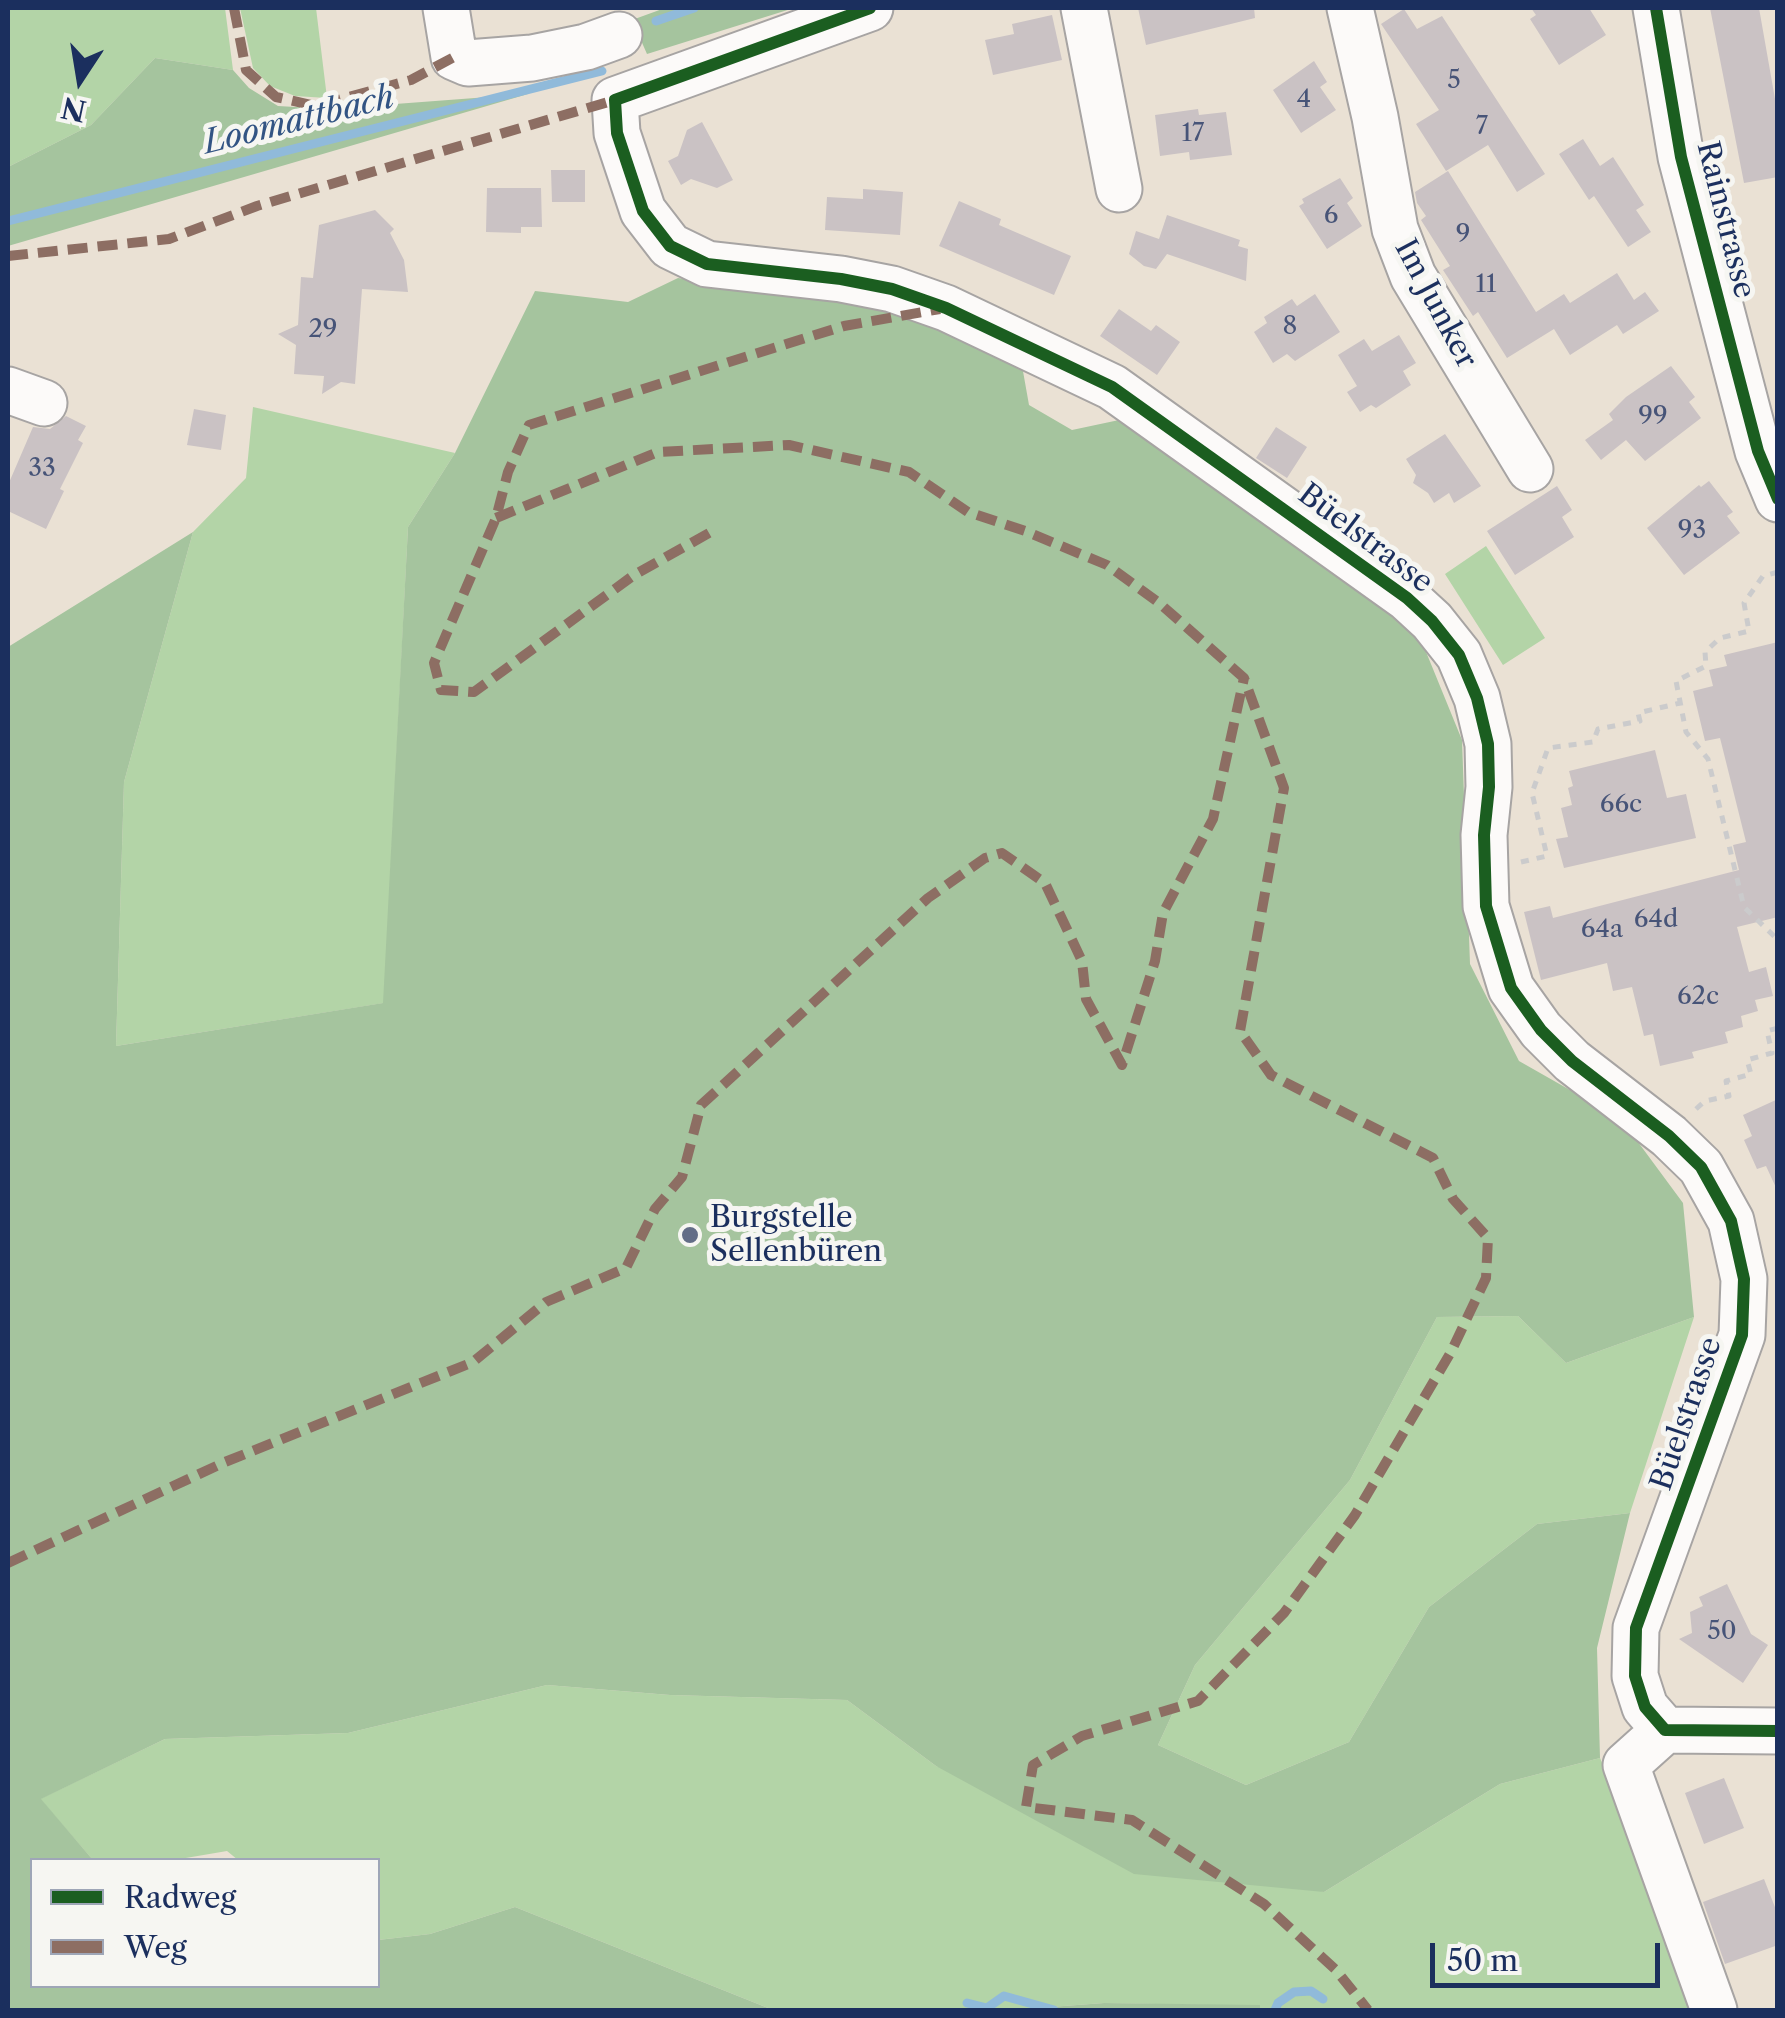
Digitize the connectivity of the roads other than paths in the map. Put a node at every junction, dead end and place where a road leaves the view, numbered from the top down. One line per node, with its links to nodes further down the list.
1 (446, 8): 6 (street)
2 (870, 8): 7 (street)
3 (1084, 8): 8 (street)
4 (1350, 8): 9 (street, Im Junker)
5 (1656, 8): 10 (street, Rainstrasse)
6 (620, 21): 7 (street)
7 (632, 94): 11 (street, Büelstrasse)
8 (1119, 189)
9 (1530, 469)
10 (1778, 499)
11 (1666, 1730): 12 (street); 13 (street)
12 (1778, 1731)
13 (1714, 2010)

